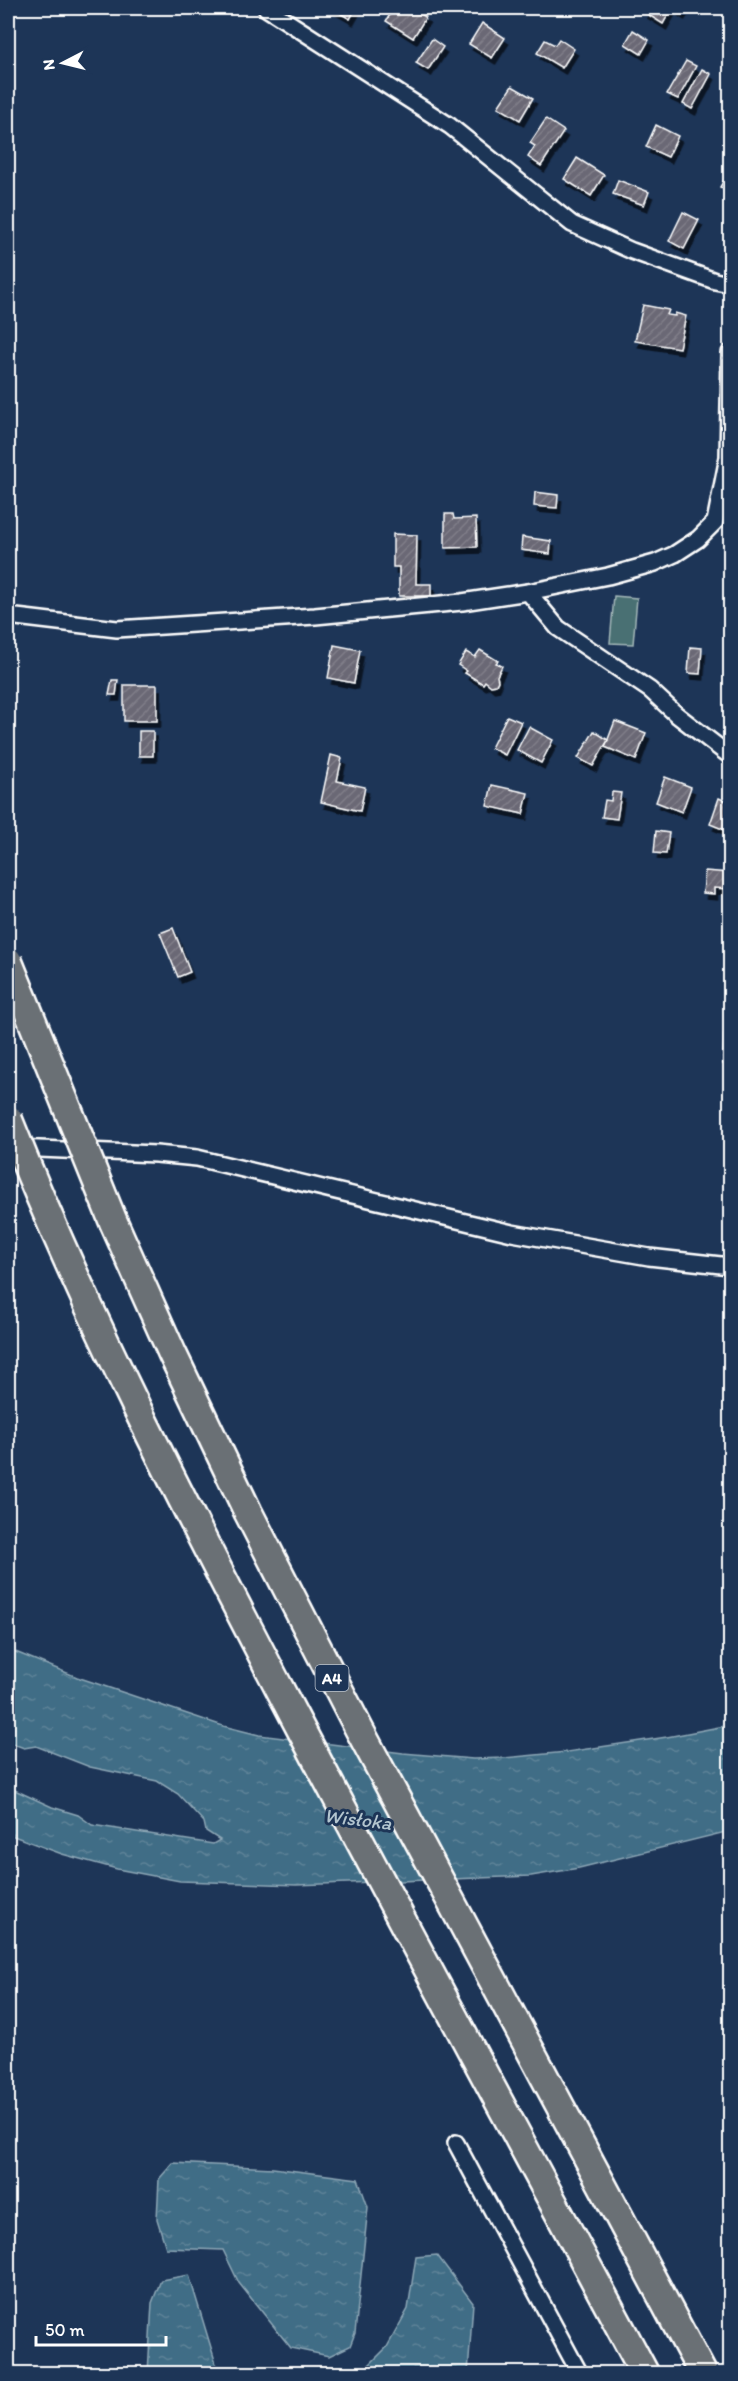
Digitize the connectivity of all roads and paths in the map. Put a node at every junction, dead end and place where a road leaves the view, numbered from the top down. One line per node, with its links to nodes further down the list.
1 (266, 8): 2 (street)
2 (730, 284)
3 (730, 353): 4 (street)
4 (528, 592): 5 (street); 6 (street)
5 (8, 616)
6 (730, 756)
7 (8, 961): 14 (highway, A4, bridge)
8 (8, 1119): 13 (highway, bridge)
9 (8, 1148): 10 (street)
10 (730, 1266)
11 (456, 2143): 12 (street)
12 (580, 2373)
13 (645, 2373)
14 (703, 2373)

